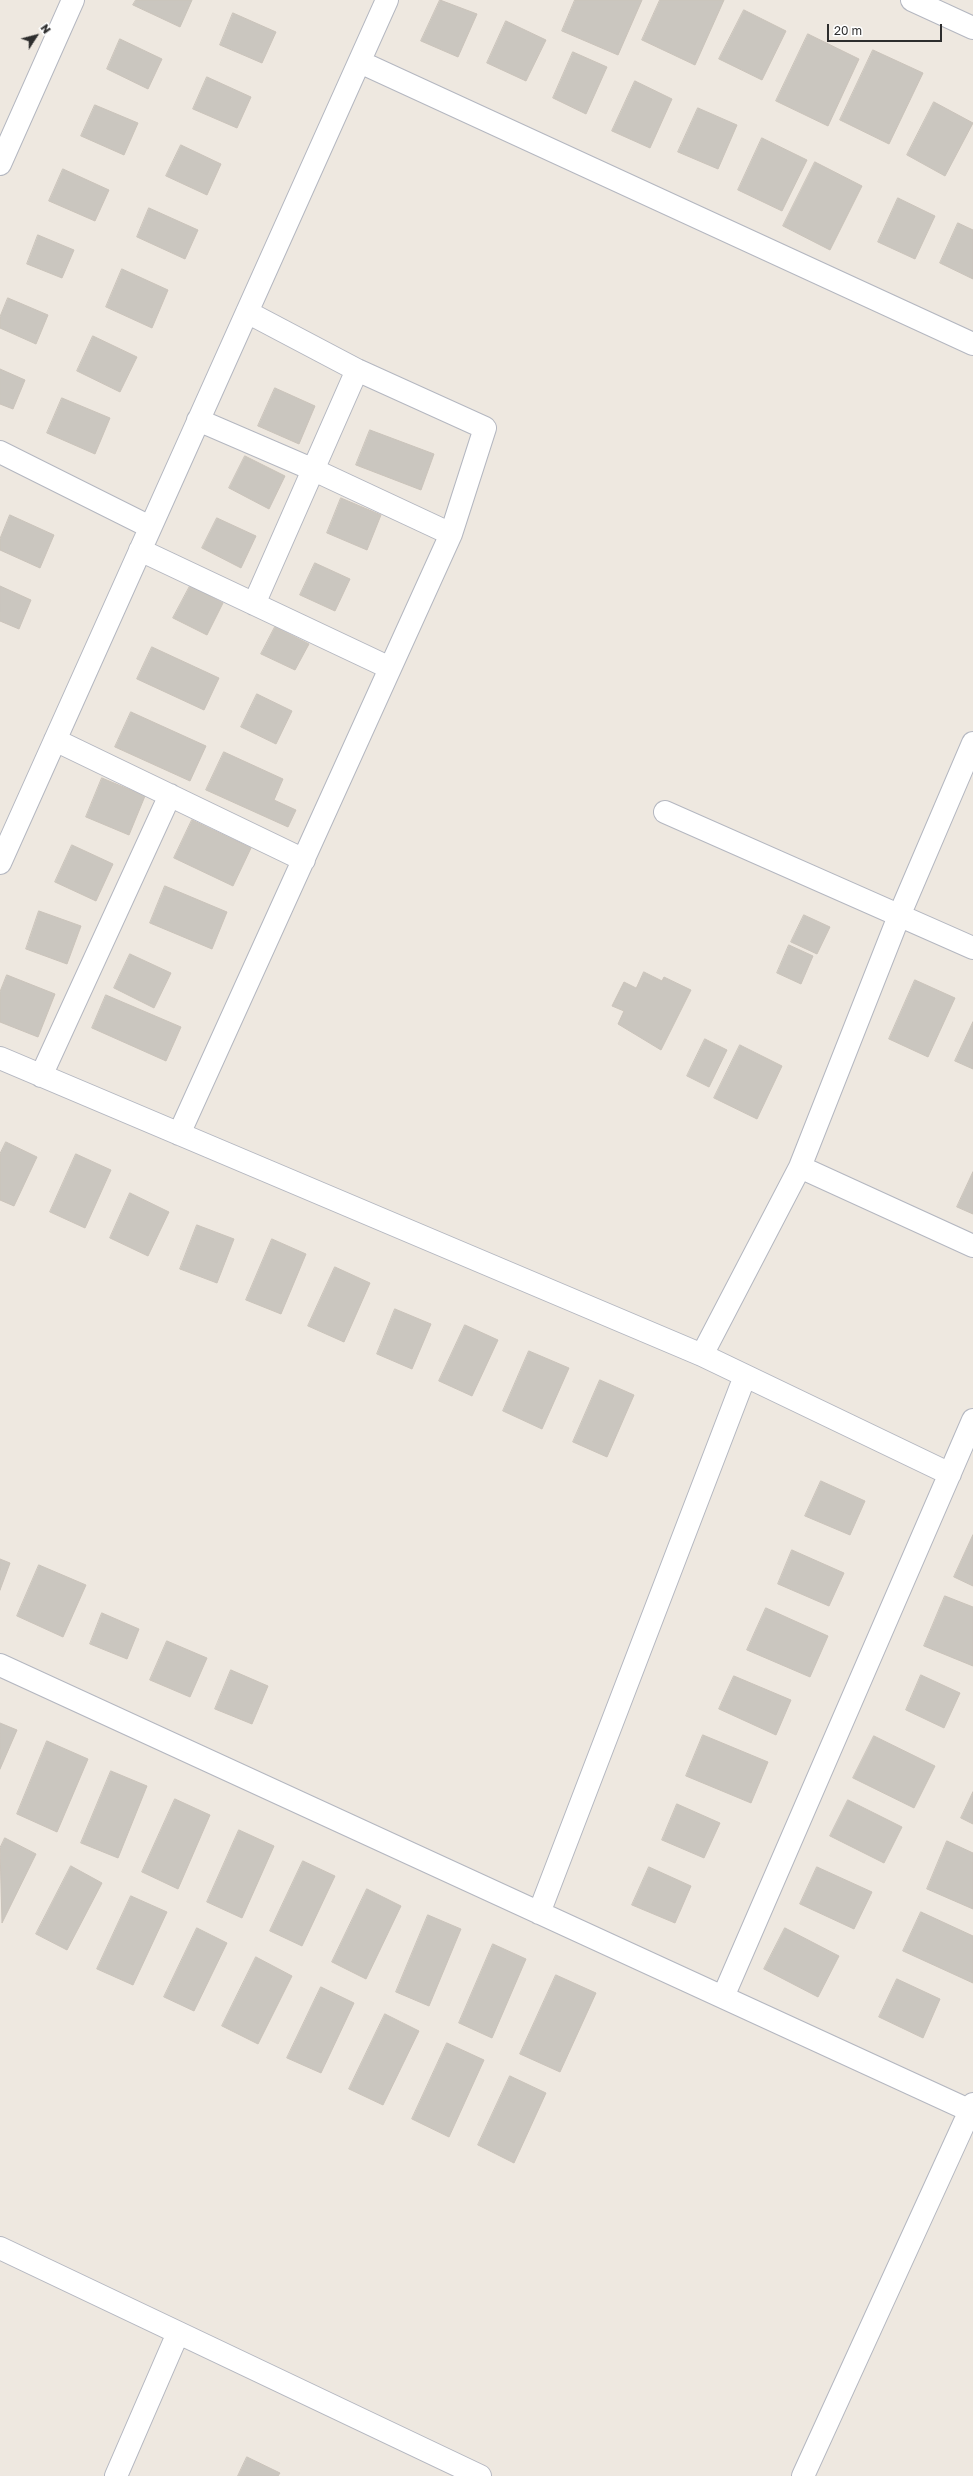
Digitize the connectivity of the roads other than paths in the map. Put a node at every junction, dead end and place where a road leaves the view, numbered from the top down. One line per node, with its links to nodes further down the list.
1 (73, 0): 6 (street)
2 (387, 0): 5 (street)
3 (912, 0): 4 (street)
4 (973, 28)
5 (360, 62): 7 (street); 8 (street)
6 (0, 164)
7 (247, 312): 9 (street); 10 (street)
8 (973, 344)
9 (357, 370): 12 (street); 14 (street)
10 (198, 420): 12 (street); 13 (street)
11 (0, 452): 13 (street)
12 (314, 470): 14 (street); 16 (street)
13 (150, 527): 15 (street)
14 (451, 534): 17 (street)
15 (140, 550): 16 (street); 18 (street)
16 (254, 604): 17 (street)
17 (390, 668): 22 (street)
18 (55, 740): 20 (street); 23 (street)
19 (973, 743): 24 (street)
20 (170, 795): 22 (street); 27 (street)
21 (665, 812): 24 (street)
22 (304, 860): 28 (street)
23 (0, 862)
24 (899, 916): 25 (street); 29 (street)
25 (973, 948)
26 (0, 1058): 27 (street)
27 (41, 1076): 28 (street)
28 (179, 1134): 31 (street)
29 (800, 1167): 30 (street); 31 (street)
30 (973, 1246)
31 (702, 1355): 32 (street)
32 (745, 1376): 34 (street); 36 (street)
33 (973, 1420): 34 (street)
34 (950, 1474): 37 (street)
35 (0, 1665): 36 (street)
36 (539, 1913): 37 (street)
37 (723, 1997): 38 (street)
38 (972, 2109): 43 (street)
39 (1, 2250): 40 (street)
40 (178, 2333): 41 (street); 42 (street)
41 (116, 2476)
42 (480, 2476)
43 (803, 2476)

